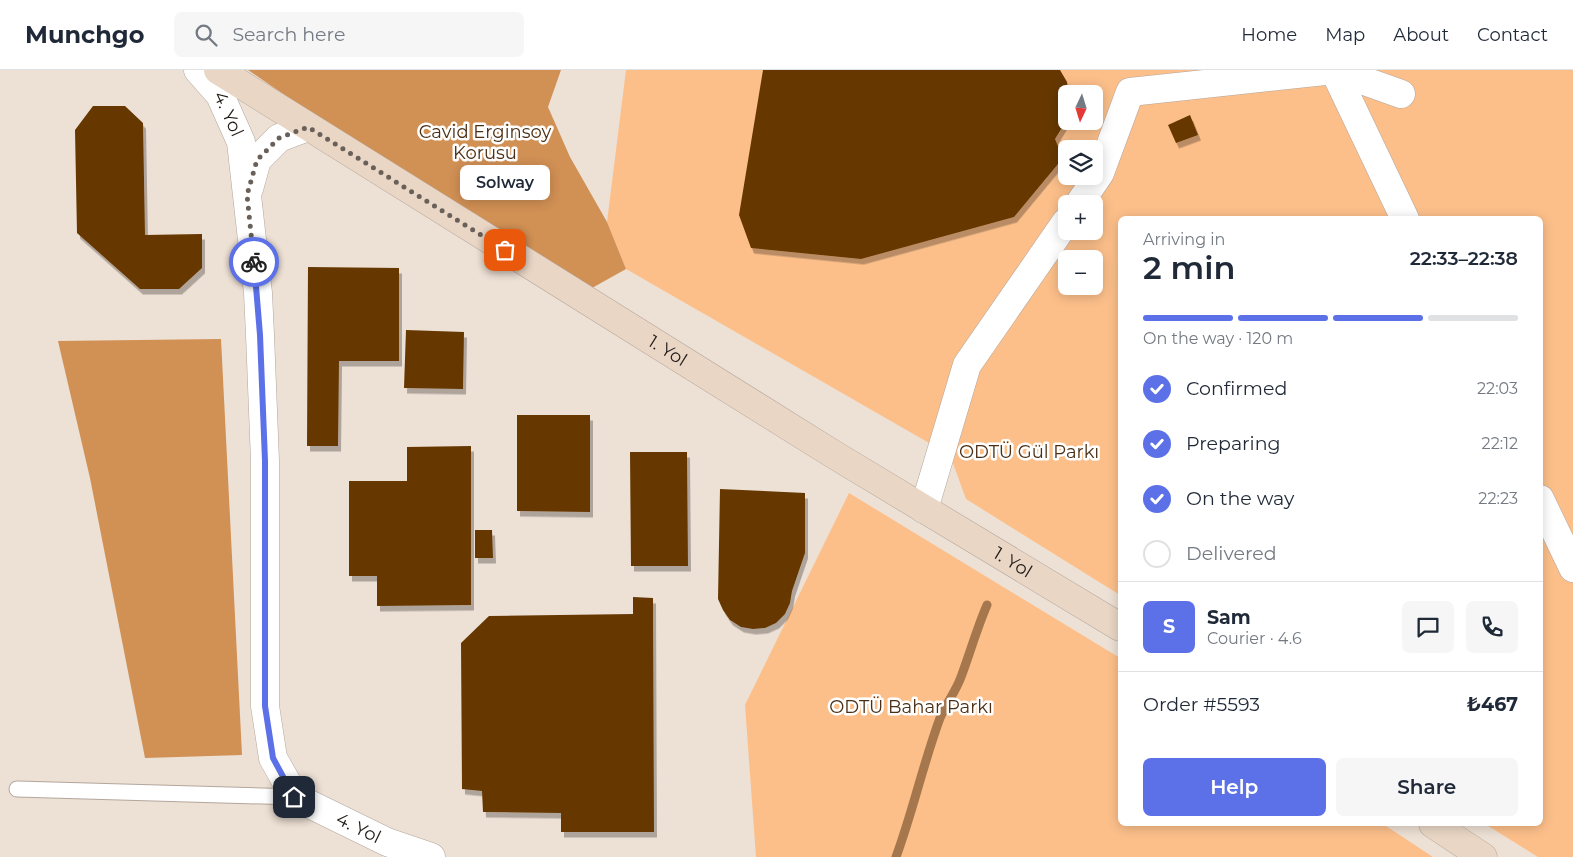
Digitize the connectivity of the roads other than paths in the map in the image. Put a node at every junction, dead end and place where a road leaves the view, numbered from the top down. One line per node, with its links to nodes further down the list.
1 (198, 70): 6 (street, 4. Yol)
2 (218, 70): 5 (street, 1. Yol)
3 (1334, 70): 4 (street); 7 (street); 8 (street)
4 (1401, 94)
5 (308, 127): 6 (street, 4. Yol); 11 (street, 1. Yol)
6 (247, 195): 15 (street, 4. Yol)
7 (1085, 195)
8 (1404, 216)
9 (1058, 234): 11 (street)
10 (1543, 505): 12 (street)
11 (924, 509): 13 (street, 1. Yol)
12 (1573, 568)
13 (1118, 627)
14 (17, 789): 15 (lane)
15 (294, 797): 17 (street, 4. Yol)
16 (1436, 826): 19 (street)
17 (384, 850): 18 (street, 4. Yol)
18 (431, 857)
19 (1483, 857)

